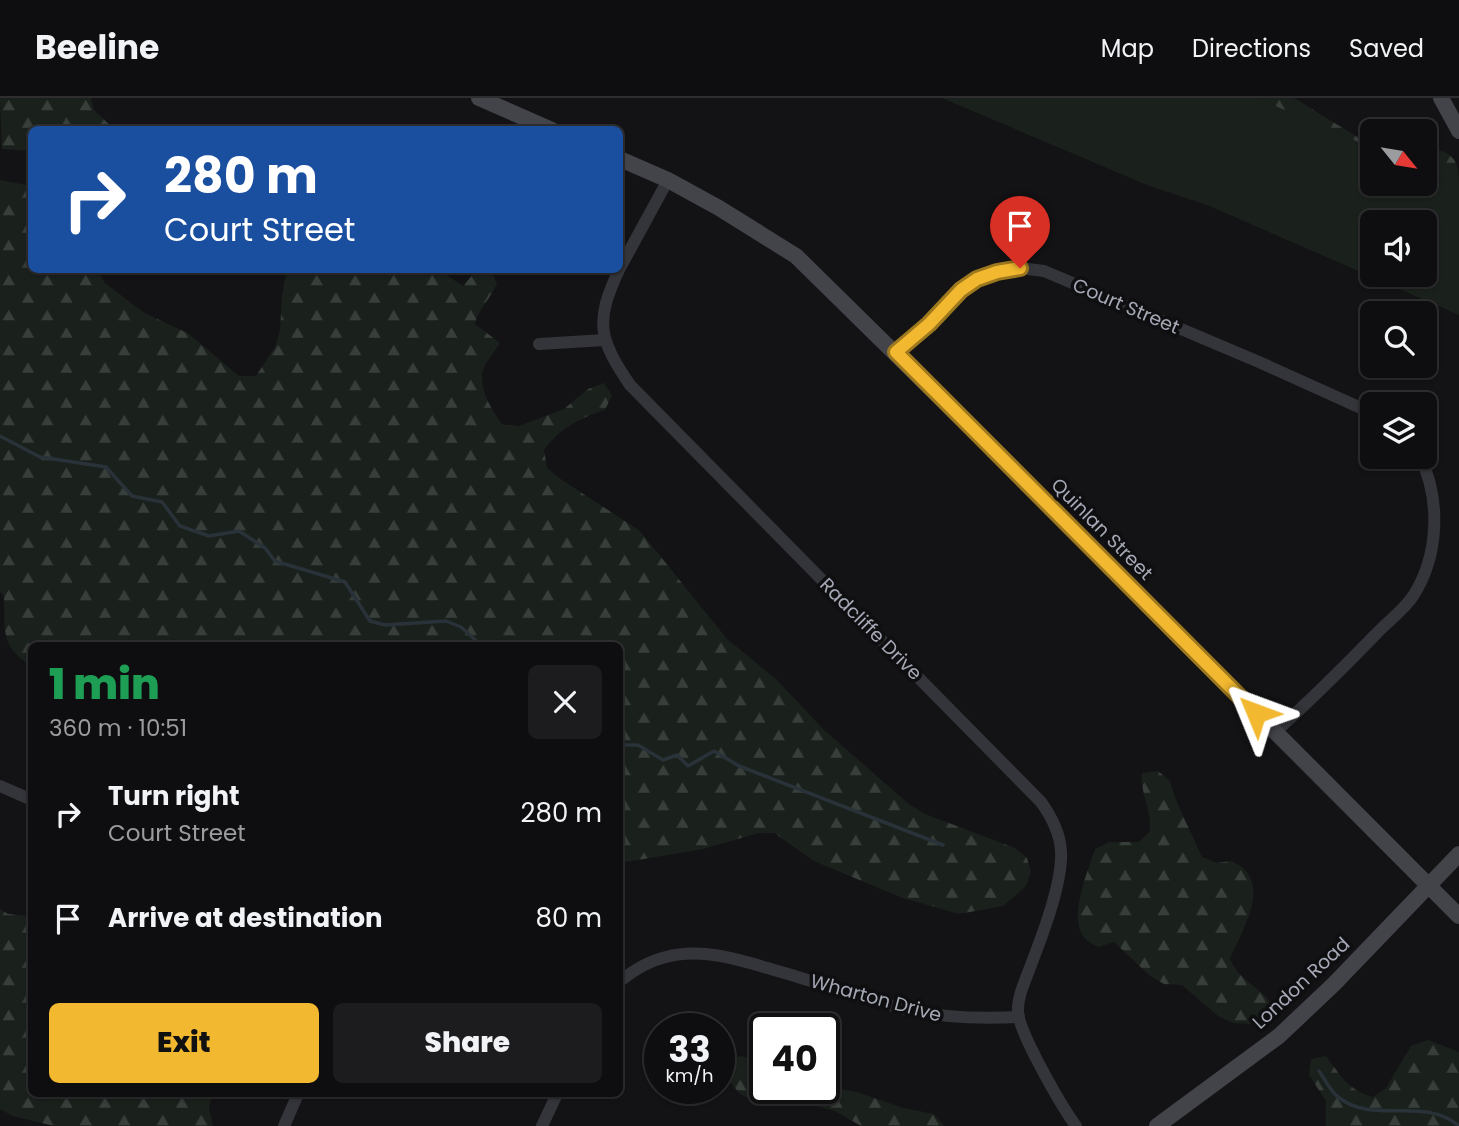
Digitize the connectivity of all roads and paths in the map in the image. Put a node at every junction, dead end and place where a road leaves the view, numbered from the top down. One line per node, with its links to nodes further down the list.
1 (479, 98): 3 (street)
2 (1449, 105): 4 (street)
3 (543, 126)
4 (1459, 131)
5 (623, 160): 6 (street, Quinlan Street)
6 (668, 180): 7 (street, Radcliffe Drive); 11 (street, Quinlan Street)
7 (623, 262)
8 (617, 273): 9 (street, Radcliffe Drive)
9 (605, 340): 10 (street); 21 (street, Radcliffe Drive)
10 (539, 344)
11 (896, 352): 12 (street, Court Street); 14 (street, Quinlan Street)
12 (1360, 408)
13 (1426, 469): 14 (street)
14 (1275, 732): 18 (street, Quinlan Street)
15 (0, 786): 16 (street)
16 (28, 798)
17 (1459, 855): 18 (street, London Road)
18 (1429, 887): 19 (street, Quinlan Street); 27 (street, London Road)
19 (1459, 916)
20 (623, 979): 21 (street, Wharton Drive)
21 (1019, 1017): 26 (street)
22 (297, 1097): 24 (street)
23 (556, 1097): 25 (street)
24 (284, 1126)
25 (542, 1126)
26 (1076, 1126)
27 (1157, 1126)

